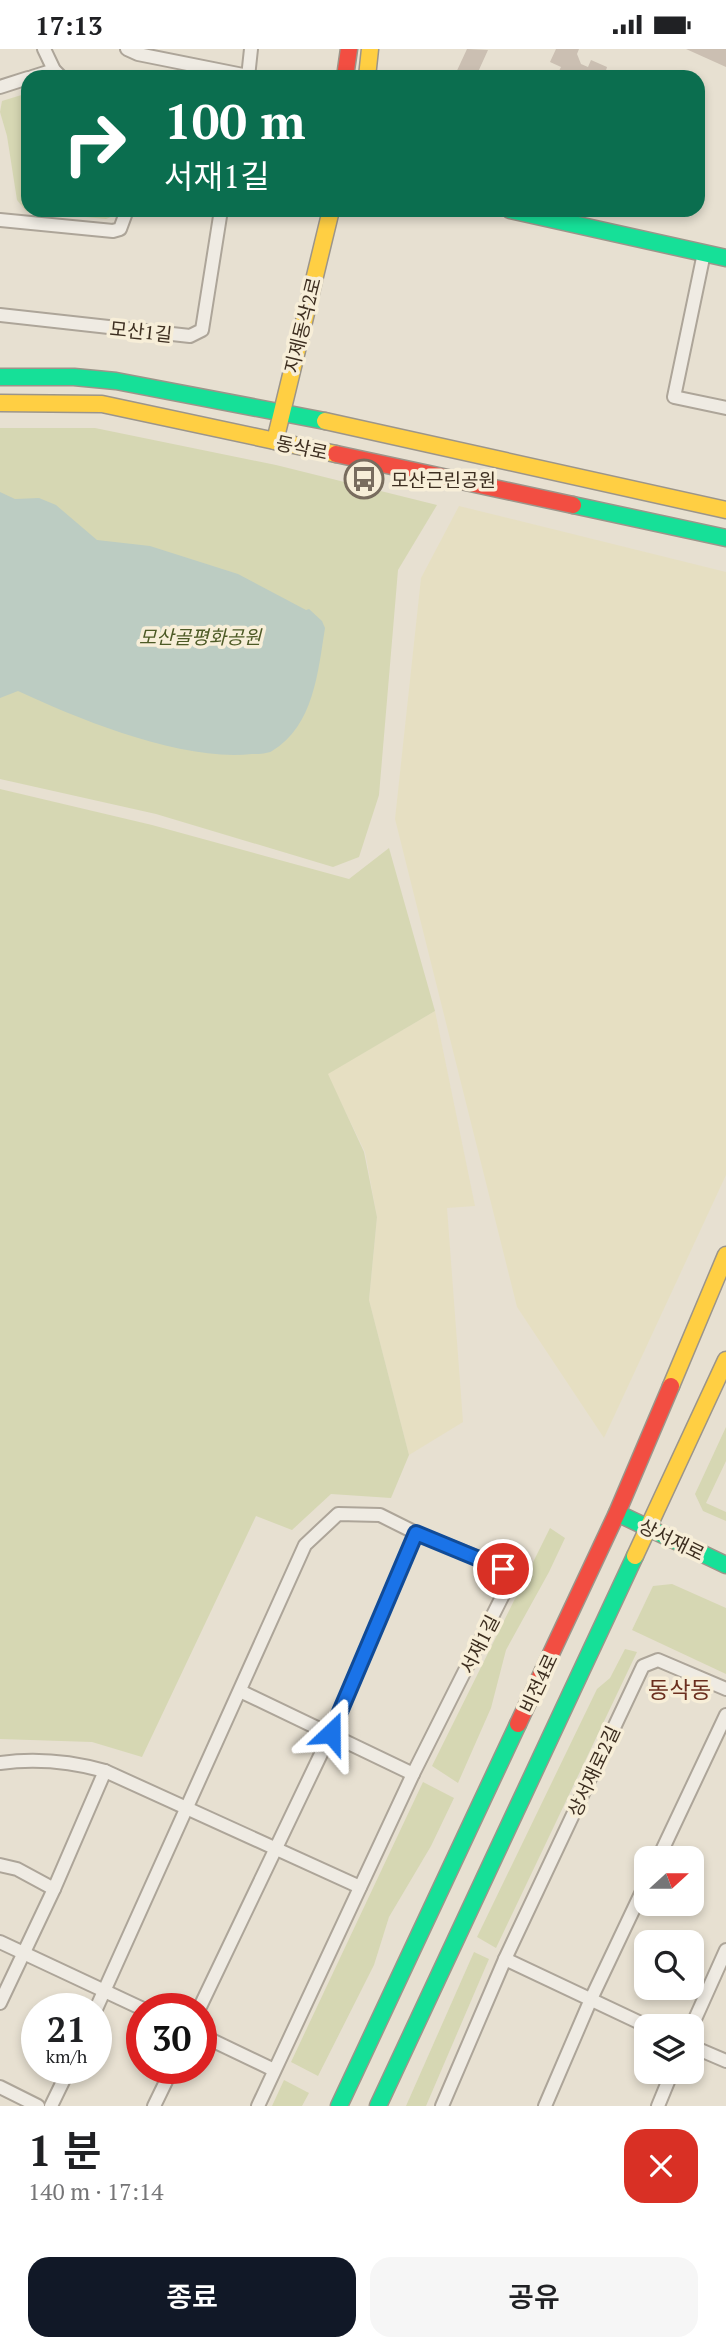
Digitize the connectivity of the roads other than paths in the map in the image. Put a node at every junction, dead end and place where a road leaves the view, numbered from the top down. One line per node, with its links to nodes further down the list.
1 (44, 49): 6 (street)
2 (127, 49): 7 (street)
3 (251, 49): 8 (street)
4 (349, 49): 9 (main road)
5 (370, 49): 10 (main road)
6 (55, 70)
7 (218, 70)
8 (249, 70)
9 (346, 70)
10 (368, 70)
11 (21, 81): 12 (street)
12 (0, 87)
13 (124, 217): 17 (street)
14 (220, 217): 20 (street, 모산1길)
15 (329, 217): 24 (main road, 지제동삭2로)
16 (542, 217): 18 (main road)
17 (0, 220)
18 (704, 253): 19 (main road); 23 (street)
19 (726, 258)
20 (0, 314)
21 (0, 377): 24 (main road, 동삭로)
22 (0, 403): 25 (main road, 동삭로)
23 (726, 408)
24 (281, 411): 25 (main road, 지제동삭2로); 26 (main road, 동삭로)
25 (275, 441): 27 (main road, 동삭로)
26 (726, 510)
27 (726, 538)
28 (726, 1255): 30 (main road, 비전4로)
29 (726, 1360): 31 (main road, 비전4로)
30 (617, 1513): 31 (main road, 상서재로); 71 (main road, 비전4로)
31 (649, 1529): 33 (main road, 상서재로); 72 (main road, 비전4로)
32 (416, 1533): 35 (street); 37 (street); 40 (street, 서재1길)
33 (726, 1565)
34 (726, 1689): 51 (street, 상서재로2길)
35 (240, 1691): 37 (street); 41 (street)
36 (726, 1715): 42 (street)
37 (331, 1733): 40 (street); 43 (street)
38 (0, 1763): 39 (street)
39 (105, 1771): 41 (street); 46 (street)
40 (413, 1774): 45 (street, 서재1길)
41 (187, 1809): 43 (street); 52 (street)
42 (664, 1846)
43 (275, 1848): 45 (street); 53 (street)
44 (0, 1865): 46 (street)
45 (360, 1887): 62 (street, 서재1길)
46 (54, 1889): 50 (street)
47 (634, 1908): 54 (street)
48 (0, 1942): 50 (street)
49 (726, 1950): 57 (street)
50 (23, 1953): 52 (street); 56 (street)
51 (505, 1959): 54 (street); 73 (street, 상서재로2길)
52 (104, 1991): 55 (street)
53 (207, 1993)
54 (591, 1999): 58 (street); 74 (street)
55 (126, 2001)
56 (0, 2003)
57 (697, 2014)
58 (634, 2020)
59 (217, 2043): 62 (street)
60 (704, 2052): 61 (street)
61 (726, 2061)
62 (274, 2070): 70 (street, 서재1길)
63 (62, 2084): 68 (street)
64 (165, 2084): 69 (street)
65 (667, 2084): 75 (street)
66 (0, 2087): 67 (street)
67 (38, 2106)
68 (51, 2106)
69 (154, 2106)
70 (258, 2106)
71 (339, 2106)
72 (378, 2106)
73 (442, 2106)
74 (545, 2106)
75 (658, 2106)

